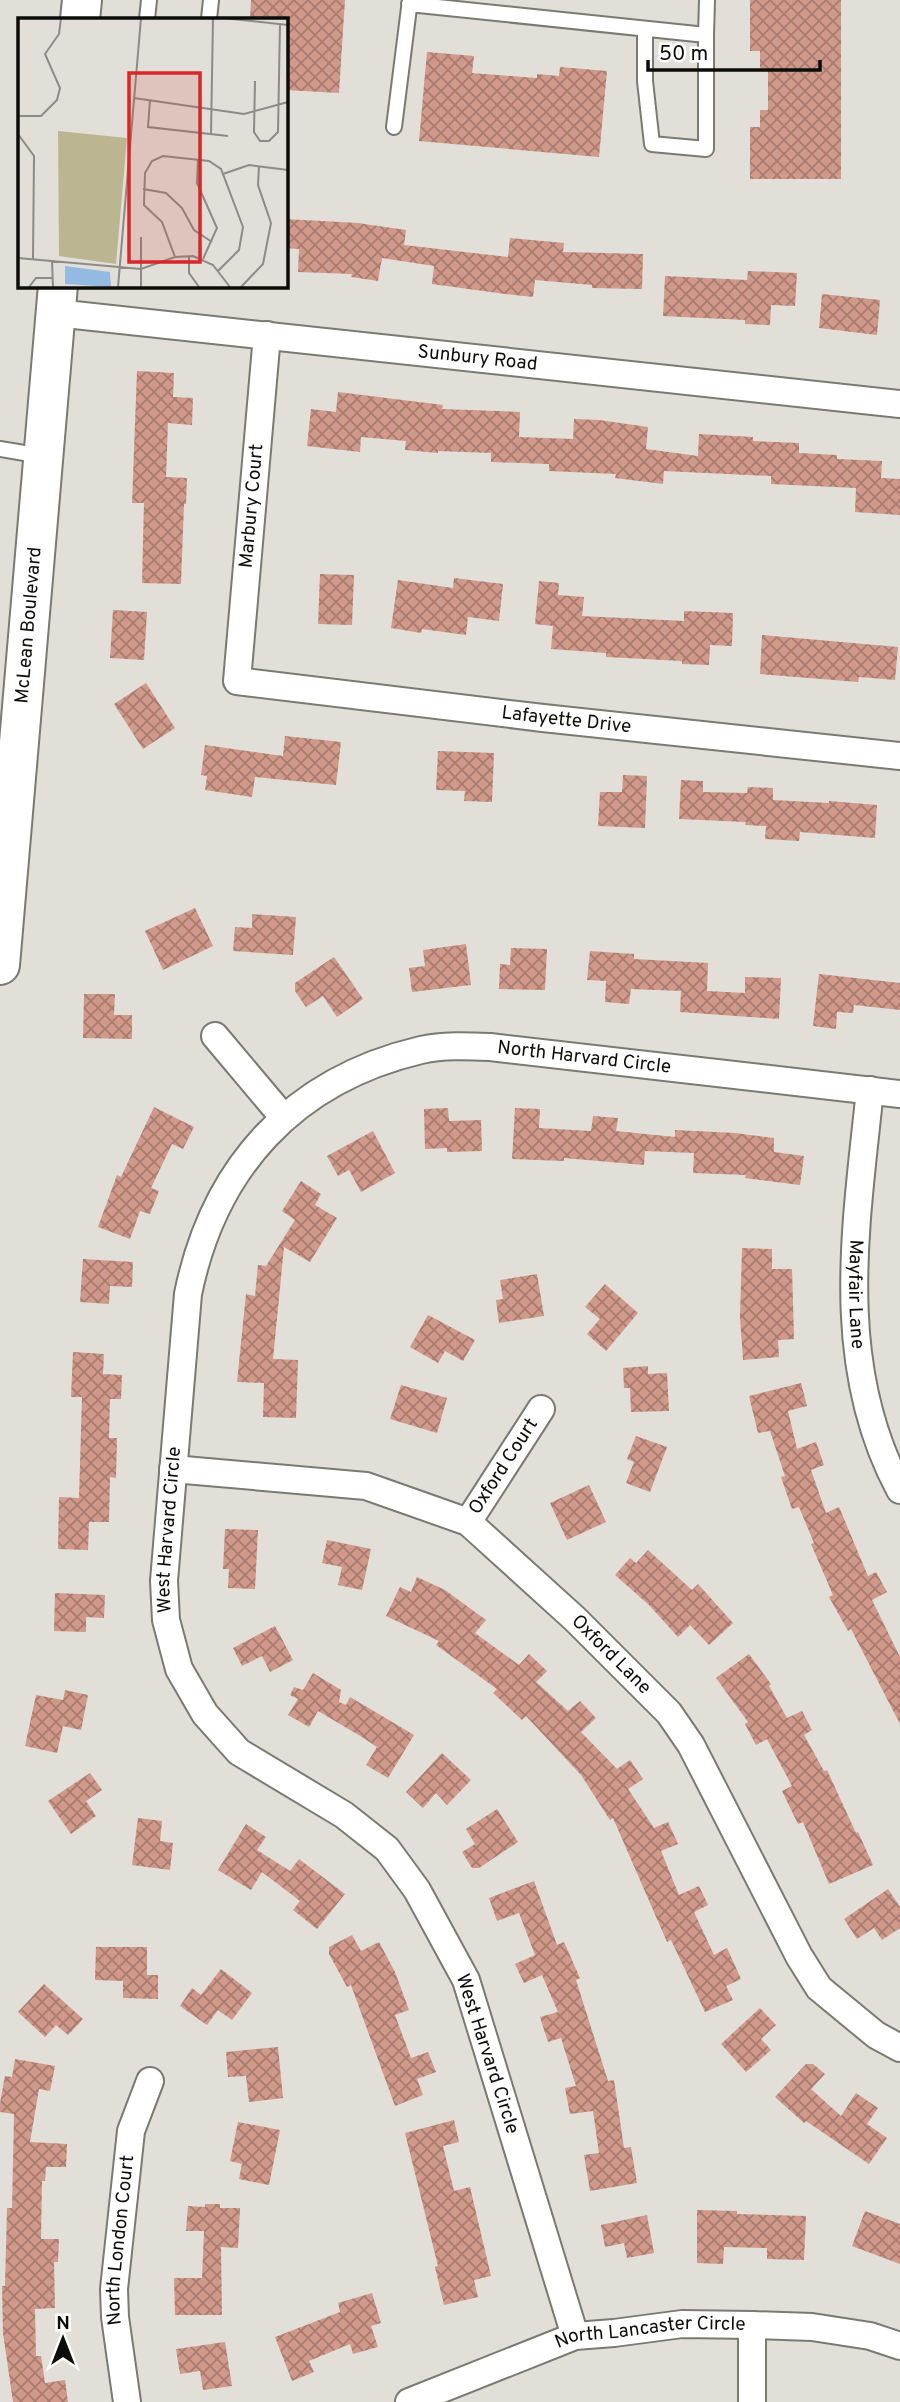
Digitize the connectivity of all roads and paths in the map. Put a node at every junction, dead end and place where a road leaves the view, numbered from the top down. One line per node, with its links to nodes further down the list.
1 (82, 0): 8 (main road)
2 (149, 0): 9 (lane)
3 (211, 0): 10 (lane)
4 (527, 0): 7 (lane)
5 (707, 0): 12 (lane)
6 (410, 2): 7 (lane); 13 (lane)
7 (525, 16): 11 (lane)
8 (80, 18)
9 (147, 18)
10 (209, 18)
11 (645, 29): 12 (lane); 12 (lane)
12 (706, 35)
13 (394, 127)
14 (57, 299): 15 (street, Sunbury Road); 18 (main road, McLean Boulevard)
15 (267, 335): 16 (street, Sunbury Road); 19 (street, Marbury Court)
16 (900, 404)
17 (0, 449): 18 (lane)
18 (43, 457): 21 (main road, McLean Boulevard)
19 (238, 677): 20 (street, Lafayette Drive)
20 (900, 756)
21 (0, 965)
22 (215, 1035): 25 (street)
23 (870, 1090): 24 (street, North Harvard Circle); 25 (street, North Harvard Circle); 28 (street, Mayfair Lane)
24 (900, 1094)
25 (284, 1118): 27 (street, West Harvard Circle)
26 (541, 1409): 29 (street, Oxford Court)
27 (173, 1469): 29 (street, Oxford Lane); 33 (street, West Harvard Circle)
28 (900, 1490)
29 (468, 1522): 30 (street, Oxford Lane)
30 (900, 2049)
31 (150, 2081): 35 (street, North London Court)
32 (752, 2325): 33 (street, North Lancaster Circle); 34 (street, North Lancaster Circle); 37 (street)
33 (575, 2336): 36 (street, North Lancaster Circle)
34 (900, 2346)
35 (127, 2402)
36 (409, 2402)
37 (752, 2402)

